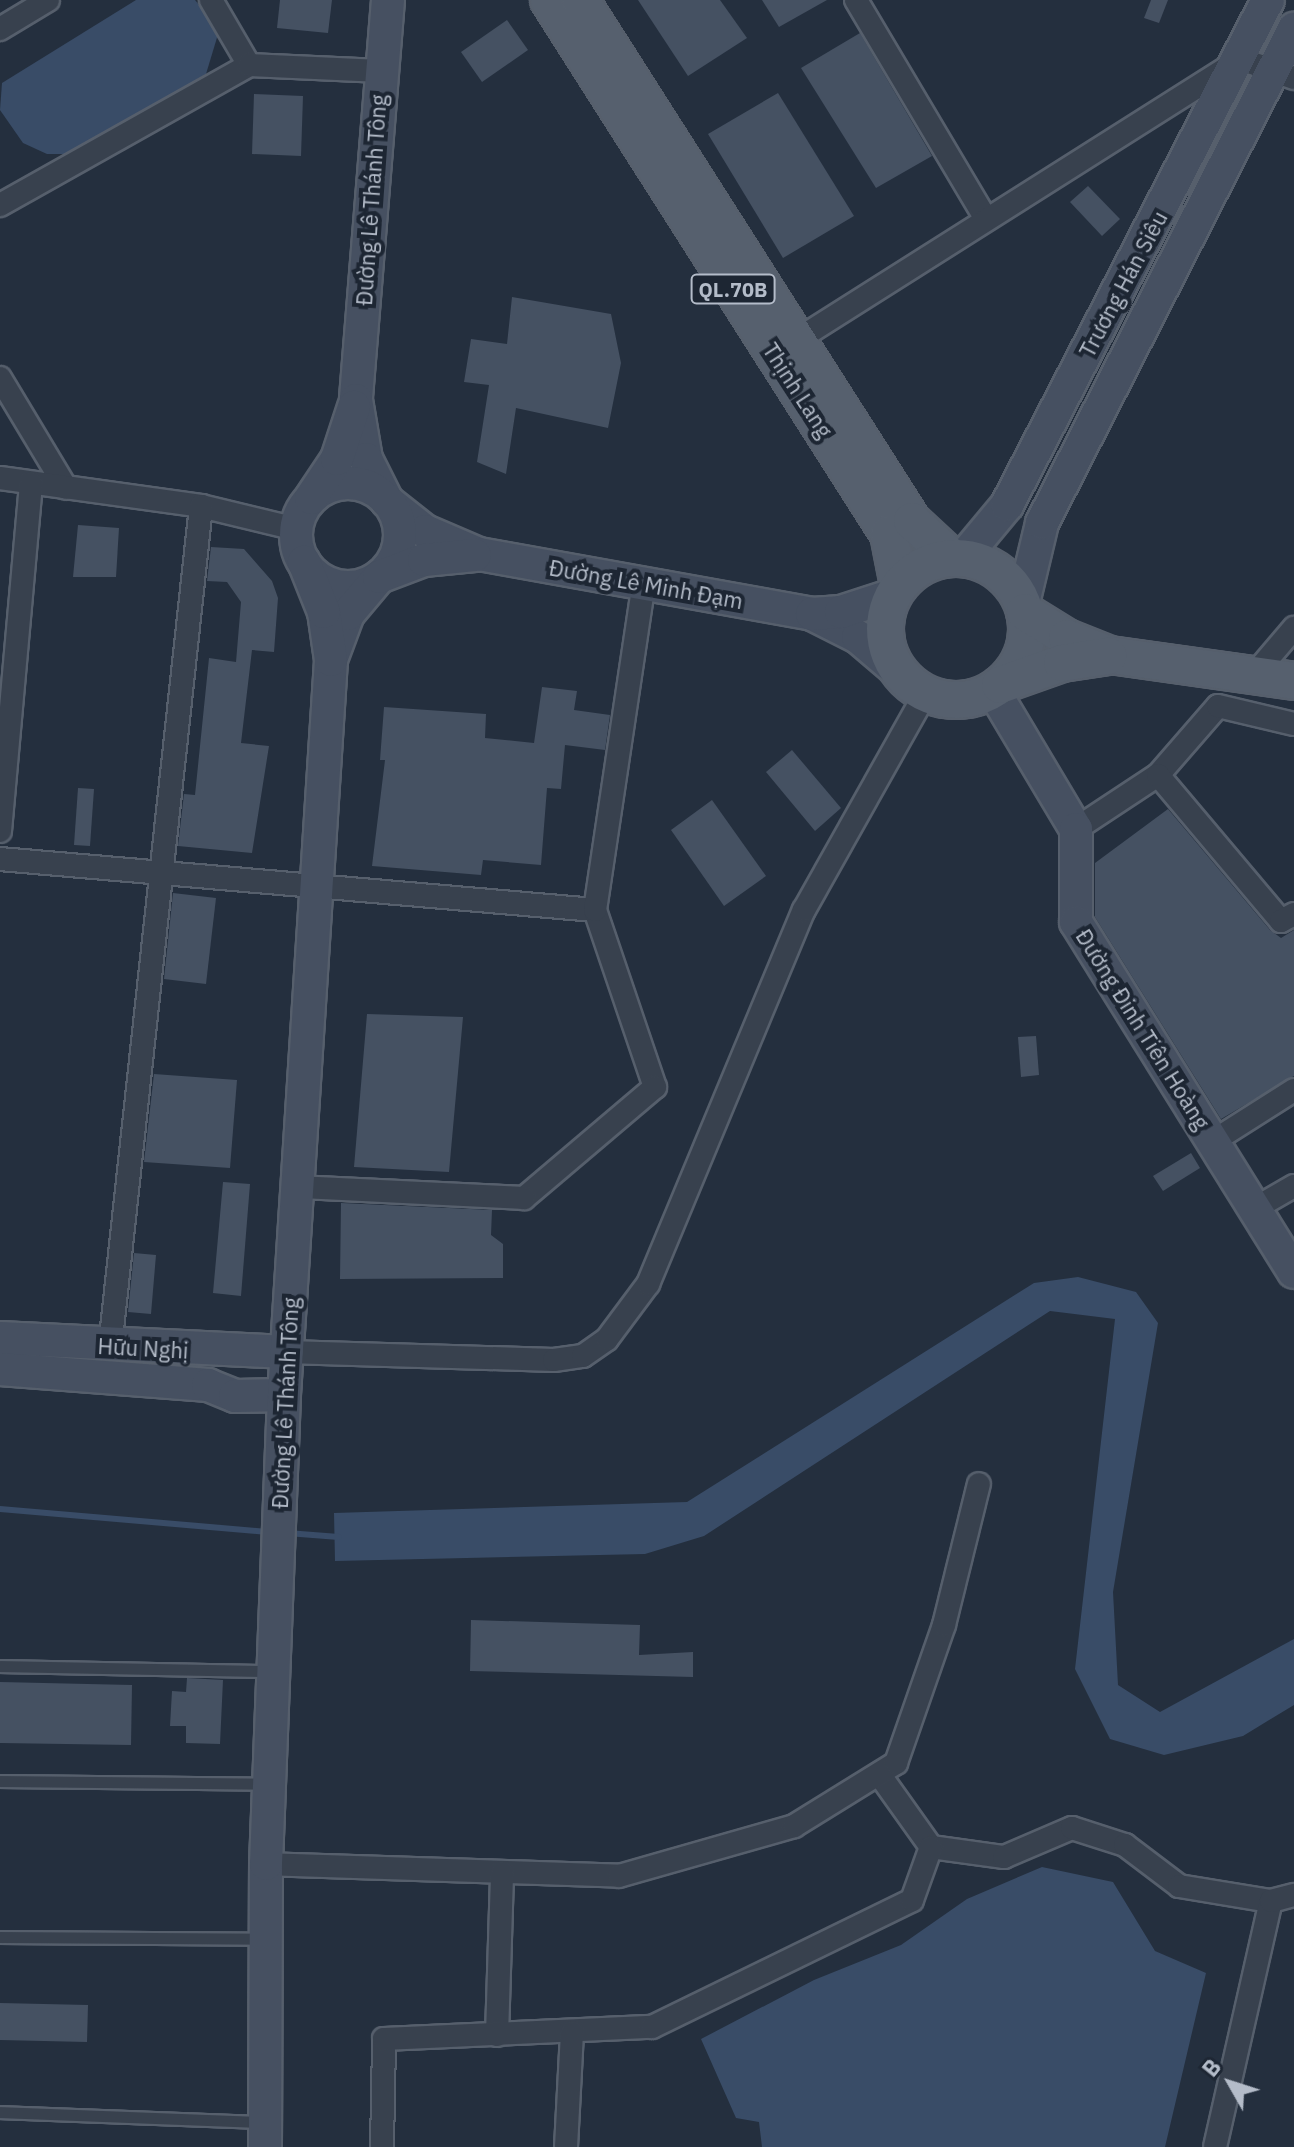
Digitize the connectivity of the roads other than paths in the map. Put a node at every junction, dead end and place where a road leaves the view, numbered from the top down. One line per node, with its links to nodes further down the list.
1 (48, 0): 8 (street)
2 (211, 0): 11 (street)
3 (388, 0): 12 (main road, Đường Lê Thánh Tông)
4 (549, 0): 31 (main road, Thịnh Lang / QL.70B)
5 (580, 0): 16 (main road, Thịnh Lang / QL.70B)
6 (856, 0): 15 (street)
7 (1268, 0): 10 (main road, Trương Hán Siêu)
8 (0, 29)
9 (1294, 29): 13 (main road, Trương Hán Siêu)
10 (1241, 59): 13 (street); 15 (street); 27 (main road, Trương Hán Siêu)
11 (249, 65): 12 (street); 14 (street)
12 (381, 71): 18 (main road, Đường Lê Thánh Tông)
13 (1284, 74): 32 (main road, Trương Hán Siêu)
14 (0, 205)
15 (986, 219): 16 (street)
16 (797, 340): 27 (main road, Thịnh Lang / QL.70B)
17 (0, 380): 21 (street)
18 (356, 400): 22 (main road, Đường Lê Thánh Tông); 23 (main road, Đường Lê Thánh Tông)
19 (0, 478): 20 (street)
20 (31, 483): 21 (street); 45 (street)
21 (66, 488): 24 (street)
22 (311, 499): 23 (main road); 25 (main road)
23 (387, 501): 26 (main road); 29 (main road)
24 (201, 506): 25 (street); 47 (street)
25 (296, 529): 28 (main road)
26 (479, 554): 29 (main road); 30 (main road, Đường Lê Minh Đạm)
27 (958, 558): 31 (main road); 32 (main road)
28 (304, 562): 29 (main road); 36 (main road, Đường Lê Thánh Tông)
29 (379, 577): 36 (main road, Đường Lê Thánh Tông)
30 (644, 584): 33 (main road, Đường Lê Minh Đạm); 49 (street)
31 (896, 590): 33 (main road, Đường Lê Minh Đạm); 37 (main road)
32 (1024, 608): 35 (main road); 40 (main road)
33 (812, 614): 37 (main road, Đường Lê Minh Đạm)
34 (1294, 628): 38 (street)
35 (1110, 655): 38 (main road); 40 (main road)
36 (331, 660): 48 (main road, Đường Lê Thánh Tông)
37 (898, 671): 41 (main road)
38 (1254, 675): 39 (main road)
39 (1294, 681)
40 (997, 688): 41 (main road); 44 (main road)
41 (925, 694): 59 (street)
42 (1294, 724): 43 (street)
43 (1158, 775): 44 (street); 50 (street)
44 (1076, 829): 52 (main road, Đường Đinh Tiên Hoàng)
45 (0, 831)
46 (0, 859): 47 (street)
47 (162, 873): 48 (street); 58 (street)
48 (317, 886): 49 (street); 54 (main road, Đường Lê Thánh Tông)
49 (595, 910): 54 (street)
50 (1294, 914)
51 (1294, 1090): 52 (street)
52 (1212, 1142): 55 (main road, Đường Đinh Tiên Hoàng)
53 (1294, 1186): 55 (street)
54 (297, 1187): 59 (main road, Đường Lê Thánh Tông)
55 (1254, 1209): 56 (main road, Đường Đinh Tiên Hoàng)
56 (1294, 1272)
57 (0, 1338): 58 (main road, Hữu Nghị)
58 (110, 1347): 59 (main road, Hữu Nghị)
59 (287, 1352): 61 (main road, Đường Lê Thánh Tông)
60 (0, 1369): 61 (main road, Hữu Nghị)
61 (284, 1395): 64 (main road, Đường Lê Thánh Tông)
62 (979, 1484): 65 (street)
63 (0, 1666): 64 (lane)
64 (274, 1671): 67 (main road, Đường Lê Thánh Tông)
65 (879, 1774): 68 (street); 70 (street)
66 (0, 1781): 67 (lane)
67 (269, 1784): 69 (main road, Đường Lê Thánh Tông)
68 (931, 1847): 72 (street); 75 (street)
69 (266, 1864): 70 (street); 74 (main road, Đường Lê Thánh Tông)
70 (502, 1872): 76 (street)
71 (1294, 1895): 72 (street)
72 (1271, 1901): 81 (street)
73 (0, 1937): 74 (lane)
74 (266, 1939): 78 (main road, Đường Lê Thánh Tông)
75 (572, 2032): 76 (street); 80 (street)
76 (497, 2035): 79 (street)
77 (0, 2112): 78 (lane)
78 (265, 2135)
79 (382, 2147)
80 (566, 2147)
81 (1215, 2147)

